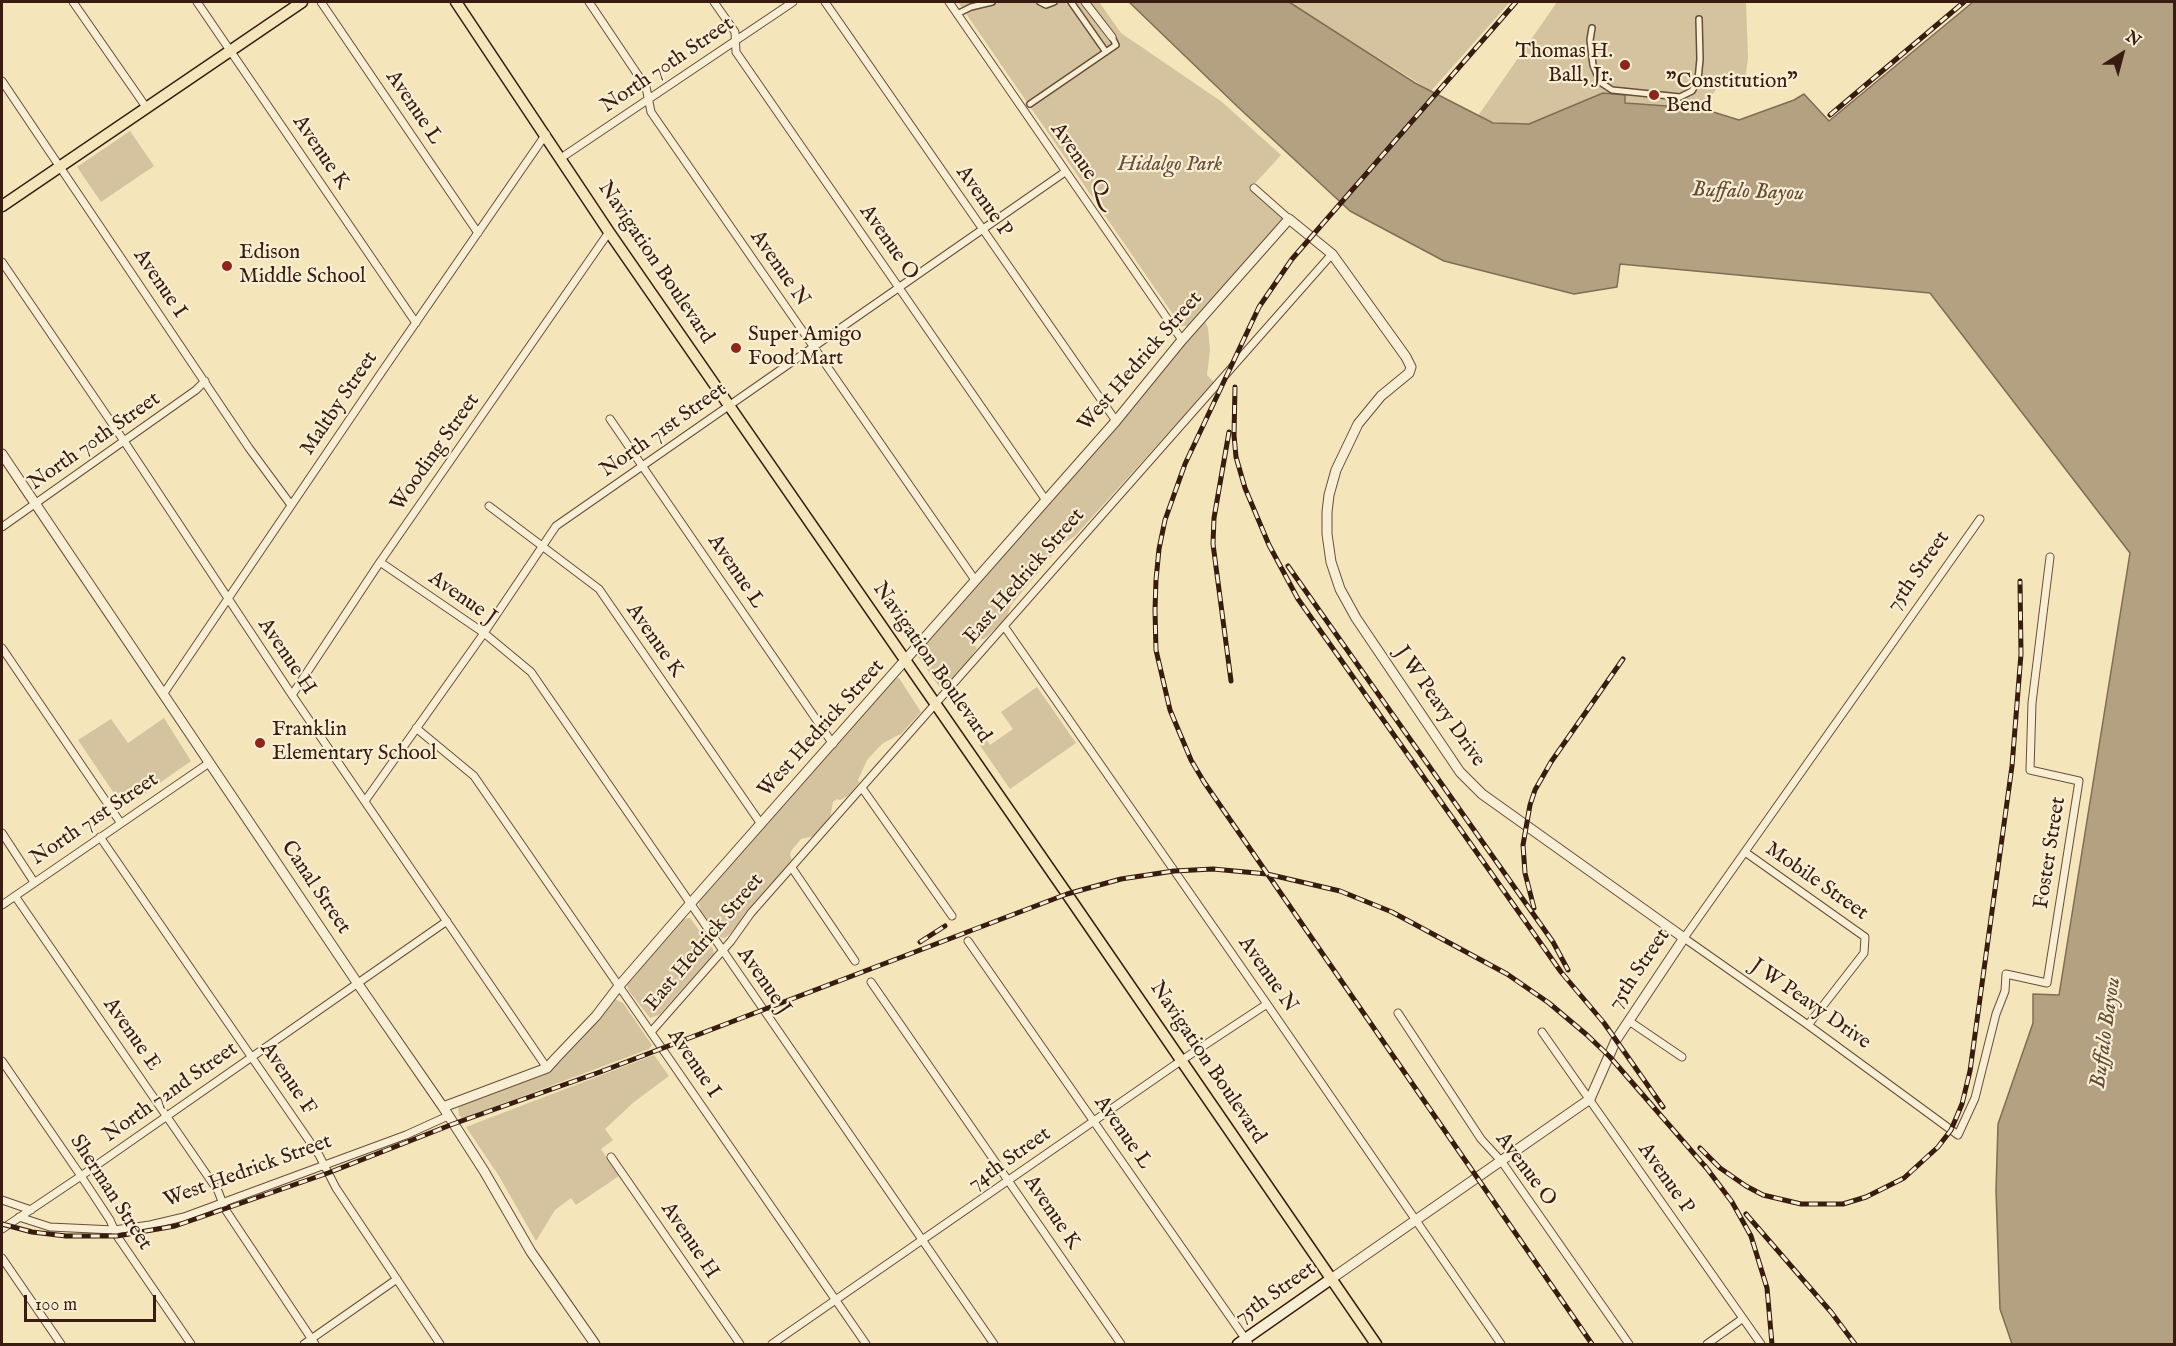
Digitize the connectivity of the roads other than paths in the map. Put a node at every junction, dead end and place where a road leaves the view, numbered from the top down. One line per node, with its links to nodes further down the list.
1 (73, 2): 26 (street)
2 (196, 2): 21 (street, Avenue K)
3 (302, 2): 21 (main road)
4 (321, 2): 36 (street, Avenue L)
5 (456, 2): 27 (main road, Navigation Boulevard)
6 (589, 2): 24 (street, Avenue N)
7 (714, 2): 20 (street, Avenue O)
8 (793, 2): 20 (street, North 70th Street)
9 (825, 2): 34 (street, Avenue P)
10 (949, 2): 16 (street, Avenue Q)
11 (992, 2): 16 (street)
12 (1040, 2): 13 (street)
13 (1054, 2)
14 (1071, 2): 22 (street)
15 (1085, 2): 19 (street)
16 (957, 14): 30 (street, Avenue Q)
17 (1699, 19): 18 (street)
18 (1592, 28)
19 (1112, 37): 22 (street)
20 (735, 41): 24 (street, North 70th Street); 39 (street, Avenue O)
21 (229, 50): 26 (main road); 40 (street, Avenue K)
22 (1106, 52): 25 (street)
23 (2, 81): 29 (street, Avenue I)
24 (649, 99): 28 (street, North 70th Street); 42 (street, Avenue N)
25 (1030, 104)
26 (146, 108): 29 (main road)
27 (546, 134): 28 (main road, Navigation Boulevard); 36 (street, Maltby Street)
28 (561, 158): 35 (main road, Navigation Boulevard)
29 (59, 167): 32 (main road); 43 (street, Avenue I)
30 (1065, 172): 34 (street, North 71st Street); 41 (street, Avenue Q)
31 (1254, 188): 33 (street, J W Peavy Drive)
32 (2, 206)
33 (1289, 219): 37 (street, J W Peavy Drive); 41 (street, West Hedrick Street)
34 (981, 230): 39 (street, North 71st Street); 46 (street, Avenue P)
35 (609, 232): 44 (main road, Navigation Boulevard); 58 (street, Wooding Street)
36 (478, 233): 40 (street, Maltby Street)
37 (1332, 254): 61 (street, East Hedrick Street); 85 (street, J W Peavy Drive)
38 (2, 262): 47 (street, Avenue H)
39 (898, 288): 42 (street, North 71st Street); 50 (street, Avenue O)
40 (416, 323): 52 (street, Maltby Street)
41 (1182, 340): 46 (street, West Hedrick Street)
42 (813, 347): 44 (street, North 71st Street); 59 (street, Avenue N)
43 (205, 381): 47 (street, North 70th Street); 52 (street, Avenue I)
44 (729, 406): 49 (street, North 71st Street); 64 (main road, Navigation Boulevard)
45 (610, 419): 49 (street, Avenue L)
46 (1116, 421): 50 (street, West Hedrick Street)
47 (124, 441): 51 (street, North 70th Street); 60 (street, Avenue H)
48 (2, 454): 51 (street, Canal Street)
49 (642, 466): 56 (street, North 71st Street); 69 (street, Avenue L)
50 (1045, 499): 59 (street, West Hedrick Street)
51 (35, 504): 55 (street, North 70th Street); 65 (street, Canal Street)
52 (291, 506): 60 (street, Maltby Street)
53 (489, 506): 56 (street, Avenue K)
54 (1980, 519): 77 (street, 75th Street)
55 (2, 527)
56 (542, 547): 62 (street, North 71st Street); 74 (street, Avenue K)
57 (2050, 558): 108 (street, Foster Street)
58 (380, 562): 62 (street, Avenue J); 66 (street, Wooding Street)
59 (975, 580): 64 (street, West Hedrick Street)
60 (228, 599): 65 (street, Maltby Street); 66 (street, Avenue H)
61 (1004, 626): 67 (street, East Hedrick Street); 92 (street, Avenue N)
62 (484, 633): 68 (street, North 71st Street); 81 (street, Avenue J)
63 (2, 648): 73 (street)
64 (906, 661): 67 (main road, Navigation Boulevard); 69 (street, West Hedrick Street)
65 (164, 693): 70 (street, Canal Street)
66 (292, 695): 72 (street, Avenue H)
67 (936, 704): 71 (street, East Hedrick Street); 100 (main road, Navigation Boulevard)
68 (416, 728): 72 (street, North 71st Street); 91 (street, Avenue I)
69 (833, 744): 74 (street, West Hedrick Street)
70 (208, 763): 73 (street, North 71st Street); 90 (street, Canal Street)
71 (862, 788): 78 (street, East Hedrick Street); 83 (street)
72 (365, 801): 84 (street, Avenue H)
73 (120, 822): 76 (street, North 71st Street)
74 (761, 824): 81 (street, West Hedrick Street)
75 (2, 833): 79 (street)
76 (100, 837): 79 (street, North 71st Street); 98 (street, Avenue F)
77 (1745, 852): 85 (street, 75th Street); 95 (street, Mobile Street)
78 (792, 868): 87 (street, East Hedrick Street); 88 (street)
79 (34, 882): 80 (street, North 71st Street)
80 (15, 896): 82 (street, North 71st Street); 105 (street, Avenue E)
81 (690, 904): 87 (street, Avenue J); 91 (street, West Hedrick Street)
82 (2, 905)
83 (951, 916)
84 (447, 921): 90 (street, North 72nd Street); 102 (street, Avenue H)
85 (1684, 938): 94 (street, 75th Street); 95 (street, J W Peavy Drive)
86 (969, 941): 107 (street, Avenue L)
87 (722, 952): 96 (street, East Hedrick Street); 121 (street, Avenue J)
88 (855, 961)
89 (871, 982): 113 (street, Avenue K)
90 (358, 984): 98 (street, North 72nd Street); 104 (street, Canal Street)
91 (619, 986): 96 (street, Avenue I); 102 (street, West Hedrick Street)
92 (1268, 1004): 100 (street, 74th Street); 118 (street, Avenue N)
93 (1398, 1013): 110 (street, Avenue O)
94 (1629, 1022): 99 (street); 103 (street, 75th Street)
95 (1808, 1025): 108 (street, J W Peavy Drive)
96 (651, 1032): 125 (street, Avenue I)
97 (1542, 1032): 103 (street, Avenue P)
98 (252, 1057): 105 (street, North 72nd Street); 111 (street, Avenue F)
99 (1682, 1057)
100 (1182, 1060): 107 (street, 74th Street); 124 (main road, Navigation Boulevard)
101 (2, 1061): 112 (street, Sherman Street)
102 (547, 1068): 104 (street, West Hedrick Street)
103 (1590, 1099): 110 (street, 75th Street); 126 (street, Avenue P)
104 (443, 1107): 106 (street, Canal Street)
105 (167, 1116): 112 (street, North 72nd Street); 115 (street, Avenue E)
106 (448, 1116): 111 (street, West Hedrick Street); 133 (street, Canal Street)
107 (1094, 1122): 113 (street, 74th Street); 128 (street, Avenue L)
108 (1958, 1135)
109 (610, 1157): 134 (street, Avenue H)
110 (1502, 1162): 118 (street, 75th Street); 141 (street, Avenue O)
111 (324, 1164): 115 (street, West Hedrick Street); 123 (street, Avenue F)
112 (81, 1176): 116 (street, North 72nd Street); 120 (street, Sherman Street)
113 (1009, 1182): 121 (street, 74th Street); 138 (street, Avenue K)
114 (2, 1200): 116 (street)
115 (222, 1203): 120 (street, West Hedrick Street); 127 (street, Avenue E)
116 (31, 1210): 117 (street, North 72nd Street)
117 (19, 1218): 119 (street, North 72nd Street); 120 (street, West Hedrick Street)
118 (1414, 1220): 124 (street, 75th Street); 140 (street, Avenue N)
119 (2, 1228)
120 (114, 1230): 130 (street, Sherman Street)
121 (921, 1240): 125 (street, 74th Street); 137 (street, Avenue J)
122 (2, 1258): 129 (street)
123 (397, 1279): 127 (street); 132 (street, Avenue F)
124 (1331, 1279): 128 (main road, 75th Street); 139 (main road, Navigation Boulevard)
125 (835, 1299): 135 (street, 74th Street); 136 (street, Avenue I)
126 (1742, 1319): 142 (street); 143 (street, Avenue P)
127 (313, 1342): 131 (street)
128 (1244, 1343)
129 (61, 1344)
130 (190, 1344)
131 (304, 1344)
132 (440, 1344)
133 (596, 1344)
134 (740, 1344)
135 (772, 1344)
136 (866, 1344)
137 (994, 1344)
138 (1121, 1344)
139 (1376, 1344)
140 (1501, 1344)
141 (1629, 1344)
142 (1707, 1344)
143 (1761, 1344)

